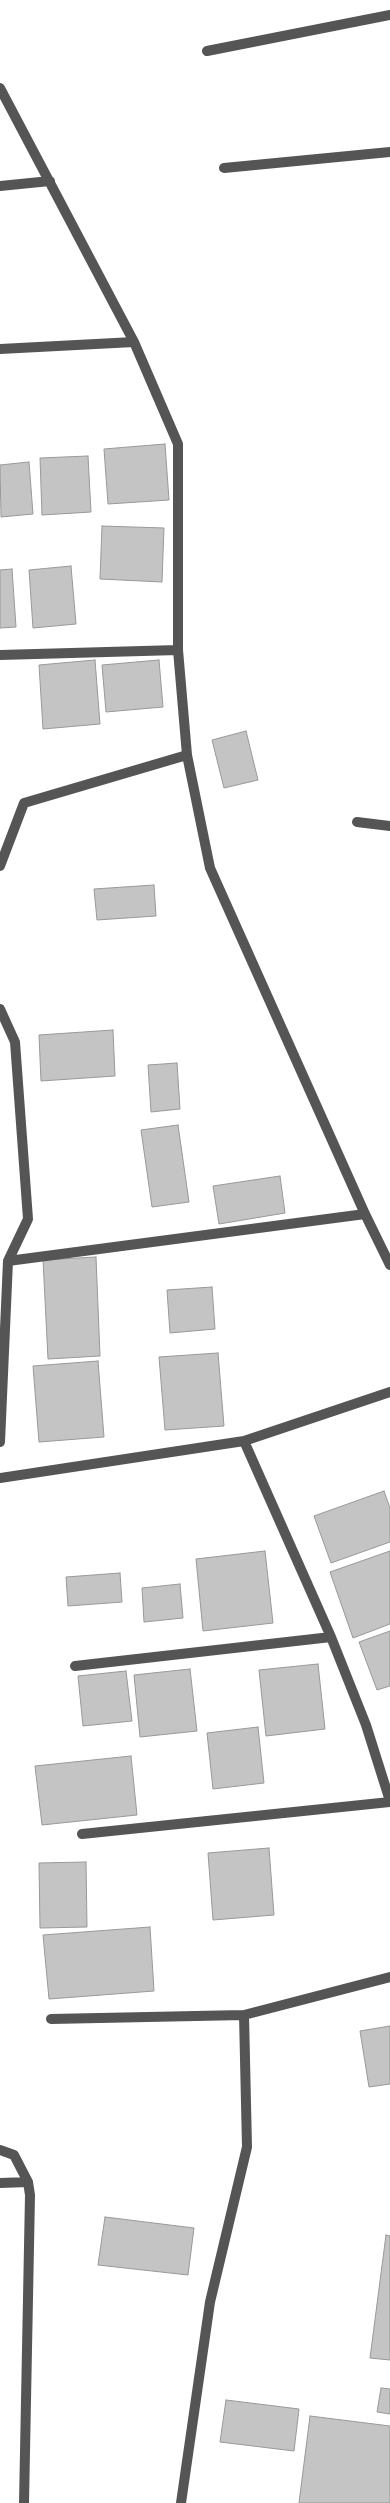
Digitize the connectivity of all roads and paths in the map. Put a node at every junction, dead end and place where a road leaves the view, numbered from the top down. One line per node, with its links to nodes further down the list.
1 (390, 15): 2 (street)
2 (207, 51)
3 (0, 88): 6 (street)
4 (390, 152): 5 (street)
5 (224, 168)
6 (50, 181): 7 (street); 8 (street)
7 (0, 186)
8 (134, 342): 9 (street); 10 (street)
9 (0, 349)
10 (178, 650): 11 (street); 12 (street)
11 (0, 655)
12 (187, 755): 15 (street); 17 (street)
13 (358, 822): 14 (street)
14 (390, 826)
15 (0, 866)
16 (0, 1009): 18 (street)
17 (365, 1214): 18 (street); 19 (street)
18 (8, 1261): 22 (street)
19 (390, 1265)
20 (390, 1392): 21 (street)
21 (244, 1441): 23 (street); 24 (street)
22 (0, 1442)
23 (0, 1478)
24 (332, 1637): 25 (street); 26 (street)
25 (75, 1666)
26 (390, 1802): 27 (street)
27 (82, 1834)
28 (390, 1977): 29 (street)
29 (244, 2015): 30 (street); 35 (street)
30 (51, 2019)
31 (2, 2149): 32 (street)
32 (28, 2182): 33 (street); 34 (street)
33 (0, 2183)
34 (24, 2503)
35 (181, 2503)

